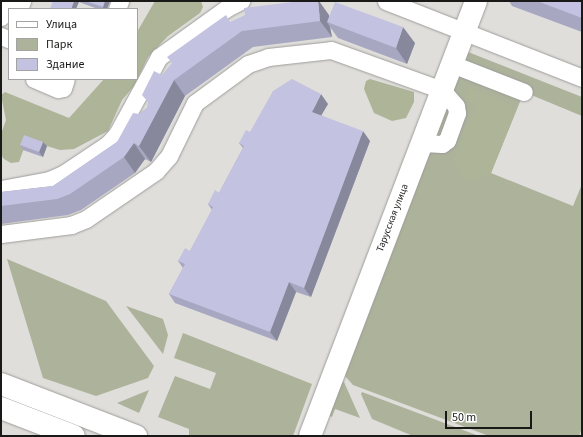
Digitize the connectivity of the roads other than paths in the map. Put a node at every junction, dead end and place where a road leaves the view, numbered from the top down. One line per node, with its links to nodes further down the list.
1 (22, 1): 5 (street)
2 (241, 1): 13 (street)
3 (386, 1): 6 (street)
4 (476, 1): 6 (main road, Тарусская улица)
5 (6, 9)
6 (464, 32): 7 (main road, Тарусская улица); 8 (street)
7 (452, 64): 11 (main road, Тарусская улица); 12 (street)
8 (582, 78)
9 (37, 80): 10 (street)
10 (65, 80)
11 (442, 90): 14 (street); 19 (main road, Тарусская улица)
12 (524, 92)
13 (1, 189)
14 (1, 234)
15 (1, 384): 18 (main road)
16 (1, 408): 17 (main road)
17 (74, 436)
18 (136, 436)
19 (310, 436)

